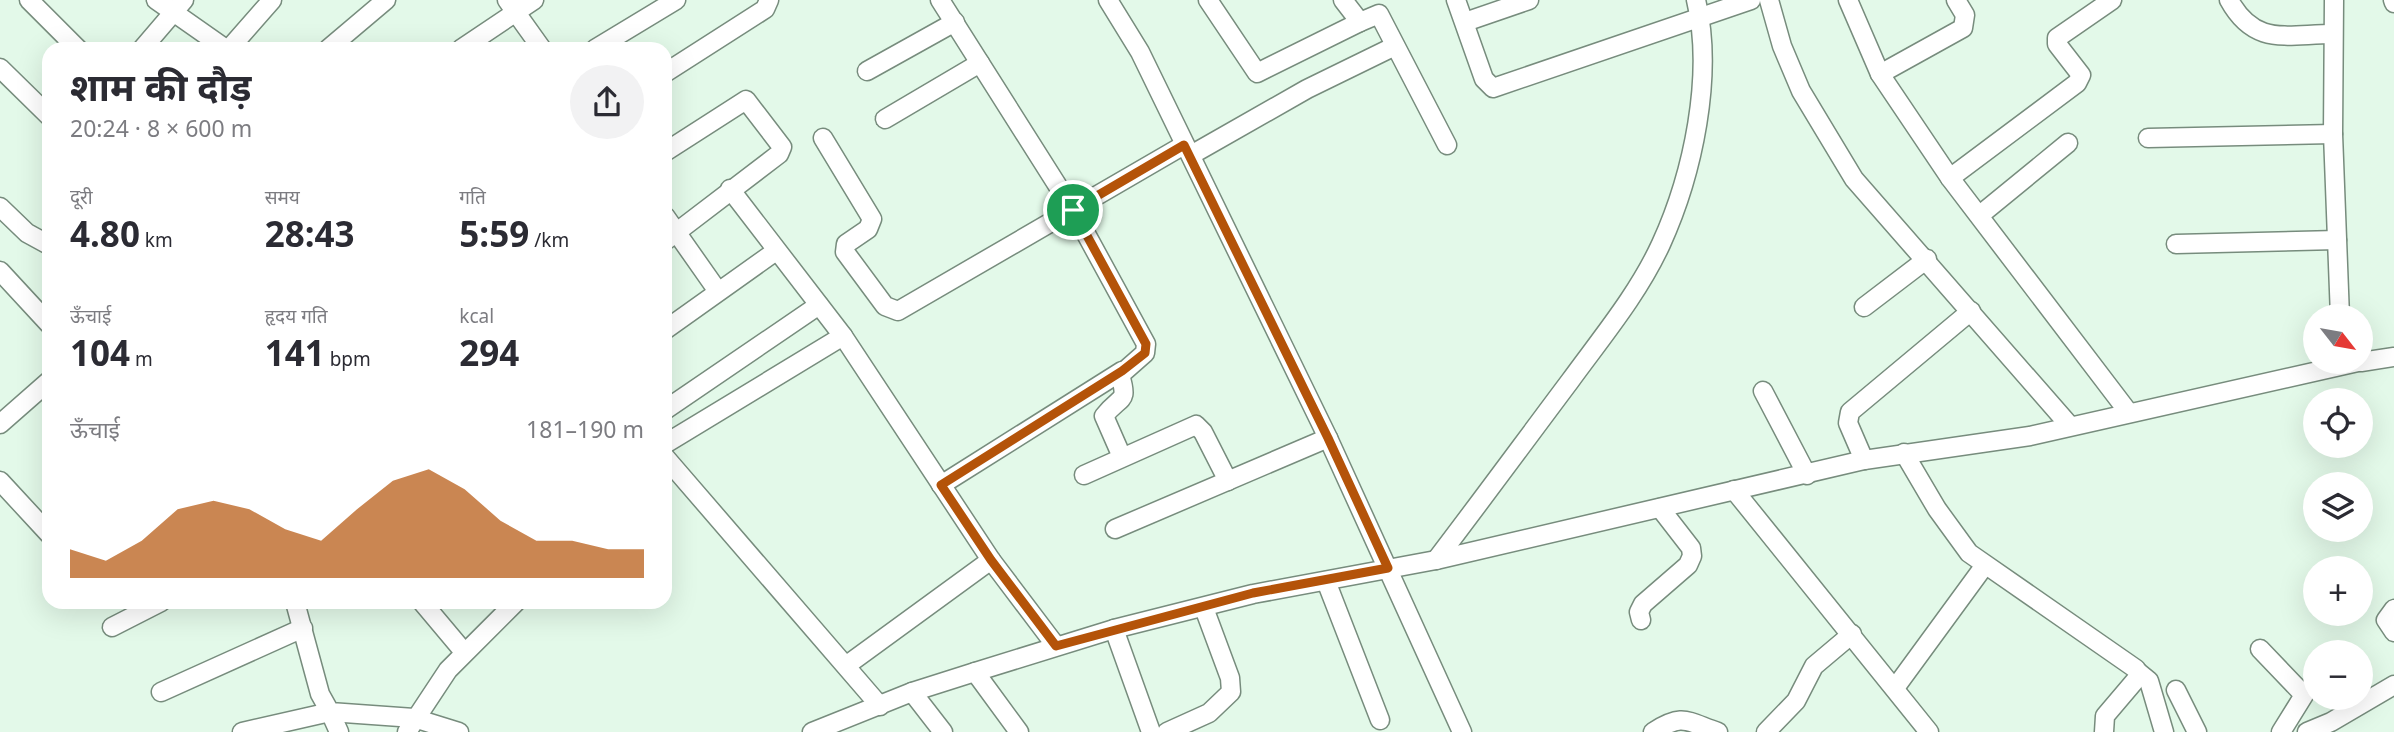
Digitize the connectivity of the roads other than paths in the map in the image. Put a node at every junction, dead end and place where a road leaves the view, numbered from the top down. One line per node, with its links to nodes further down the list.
1 (29, 0): 28 (street)
2 (156, 0): 21 (street)
3 (272, 0): 31 (street)
4 (386, 0): 32 (street)
5 (534, 0): 22 (street)
6 (676, 0): 35 (street)
7 (769, 0): 39 (street)
8 (940, 0): 24 (street)
9 (1108, 0): 50 (street)
10 (1208, 0): 25 (street)
11 (1343, 0): 25 (street)
12 (1456, 0): 26 (street)
13 (1529, 0): 26 (street)
14 (1751, 0): 23 (street)
15 (1769, 0): 62 (street)
16 (1848, 0): 41 (street)
17 (1956, 0): 41 (street)
18 (2112, 0): 51 (street)
19 (2229, 0): 27 (street)
20 (2334, 0): 27 (street)
21 (179, 6): 29 (street); 30 (street)
22 (511, 6): 33 (street); 34 (street)
23 (1698, 9): 26 (street); 98 (street)
24 (956, 22): 37 (street); 40 (street)
25 (1360, 22): 36 (street)
26 (1465, 22)
27 (2333, 34): 44 (street)
28 (71, 42)
29 (148, 42)
30 (220, 42)
31 (234, 42)
32 (336, 42)
33 (469, 42)
34 (537, 42)
35 (607, 42)
36 (1395, 46): 48 (street); 50 (street)
37 (980, 63): 43 (street); 54 (street)
38 (0, 68): 42 (street)
39 (672, 69)
40 (867, 71)
41 (1880, 74): 51 (street)
42 (42, 109)
43 (885, 119)
44 (2333, 134): 46 (street); 59 (street)
45 (823, 138): 54 (street)
46 (2148, 138)
47 (2067, 143): 55 (street)
48 (1447, 145)
49 (672, 147): 52 (street)
50 (1188, 150): 54 (street); 82 (street)
51 (1950, 178): 55 (street)
52 (730, 189): 56 (street); 61 (street)
53 (0, 207): 57 (street)
54 (1073, 210): 74 (street)
55 (1980, 215): 79 (street)
56 (672, 235)
57 (42, 237)
58 (672, 237): 64 (street)
59 (2337, 240): 60 (street); 65 (street)
60 (2176, 244)
61 (776, 251): 64 (street); 66 (street)
62 (1927, 259): 67 (street); 68 (street)
63 (0, 271): 69 (street)
64 (717, 290): 70 (street)
65 (2339, 304)
66 (819, 305): 71 (street); 78 (street)
67 (1864, 307)
68 (1971, 311): 81 (street); 86 (street)
69 (42, 316)
70 (672, 325)
71 (843, 336): 83 (street); 92 (street)
72 (2394, 357): 73 (street)
73 (2373, 360)
74 (1122, 371): 85 (street); 92 (street)
75 (2303, 374): 79 (street)
76 (42, 387): 80 (street)
77 (1763, 391): 89 (street)
78 (672, 405)
79 (2129, 413): 81 (street)
80 (0, 424)
81 (2070, 426): 84 (street)
82 (1328, 438): 91 (street); 100 (street)
83 (672, 440)
84 (1904, 453): 86 (street); 99 (street)
85 (1122, 457): 88 (street); 91 (street)
86 (1864, 460): 89 (street)
87 (672, 469): 117 (street)
88 (1084, 475)
89 (1807, 475): 93 (street)
90 (0, 481): 95 (street)
91 (1228, 481): 96 (street)
92 (941, 485): 97 (street)
93 (1734, 490): 94 (street); 113 (street)
94 (1660, 508): 98 (street); 108 (street)
95 (42, 526)
96 (1115, 528)
97 (991, 560): 114 (street); 117 (street)
98 (1436, 560): 100 (street)
99 (1985, 565): 119 (street); 121 (street)
100 (1388, 568): 101 (street); 137 (street)
101 (1326, 581): 102 (street); 127 (street)
102 (1204, 608): 111 (street); 136 (street)
103 (147, 609): 109 (street)
104 (297, 609): 110 (street)
105 (428, 609): 116 (street)
106 (509, 609): 116 (street)
107 (2394, 609): 112 (street)
108 (1641, 620)
109 (112, 627)
110 (303, 628): 123 (street); 126 (street)
111 (1114, 629): 114 (street); 135 (street)
112 (2394, 632)
113 (1852, 634): 121 (street); 140 (street)
114 (1056, 646): 118 (street)
115 (2260, 649): 145 (street)
116 (464, 652): 128 (street)
117 (847, 665): 125 (street)
118 (975, 672): 124 (street); 134 (street)
119 (2138, 672): 142 (street); 143 (street)
120 (2394, 685): 146 (street)
121 (1895, 688): 141 (street)
122 (2176, 690): 144 (street)
123 (161, 692)
124 (912, 692): 125 (street); 133 (street)
125 (880, 706): 132 (street)
126 (330, 712): 128 (street); 129 (street); 130 (street)
127 (1380, 720)
128 (411, 725): 131 (street)
129 (242, 732)
130 (340, 732)
131 (459, 732)
132 (812, 732)
133 (943, 732)
134 (1018, 732)
135 (1151, 732)
136 (1167, 732)
137 (1462, 732)
138 (1653, 732): 139 (street)
139 (1718, 732)
140 (1766, 732)
141 (1929, 732)
142 (2104, 732)
143 (2164, 732)
144 (2197, 732)
145 (2281, 732)
146 (2307, 732)

